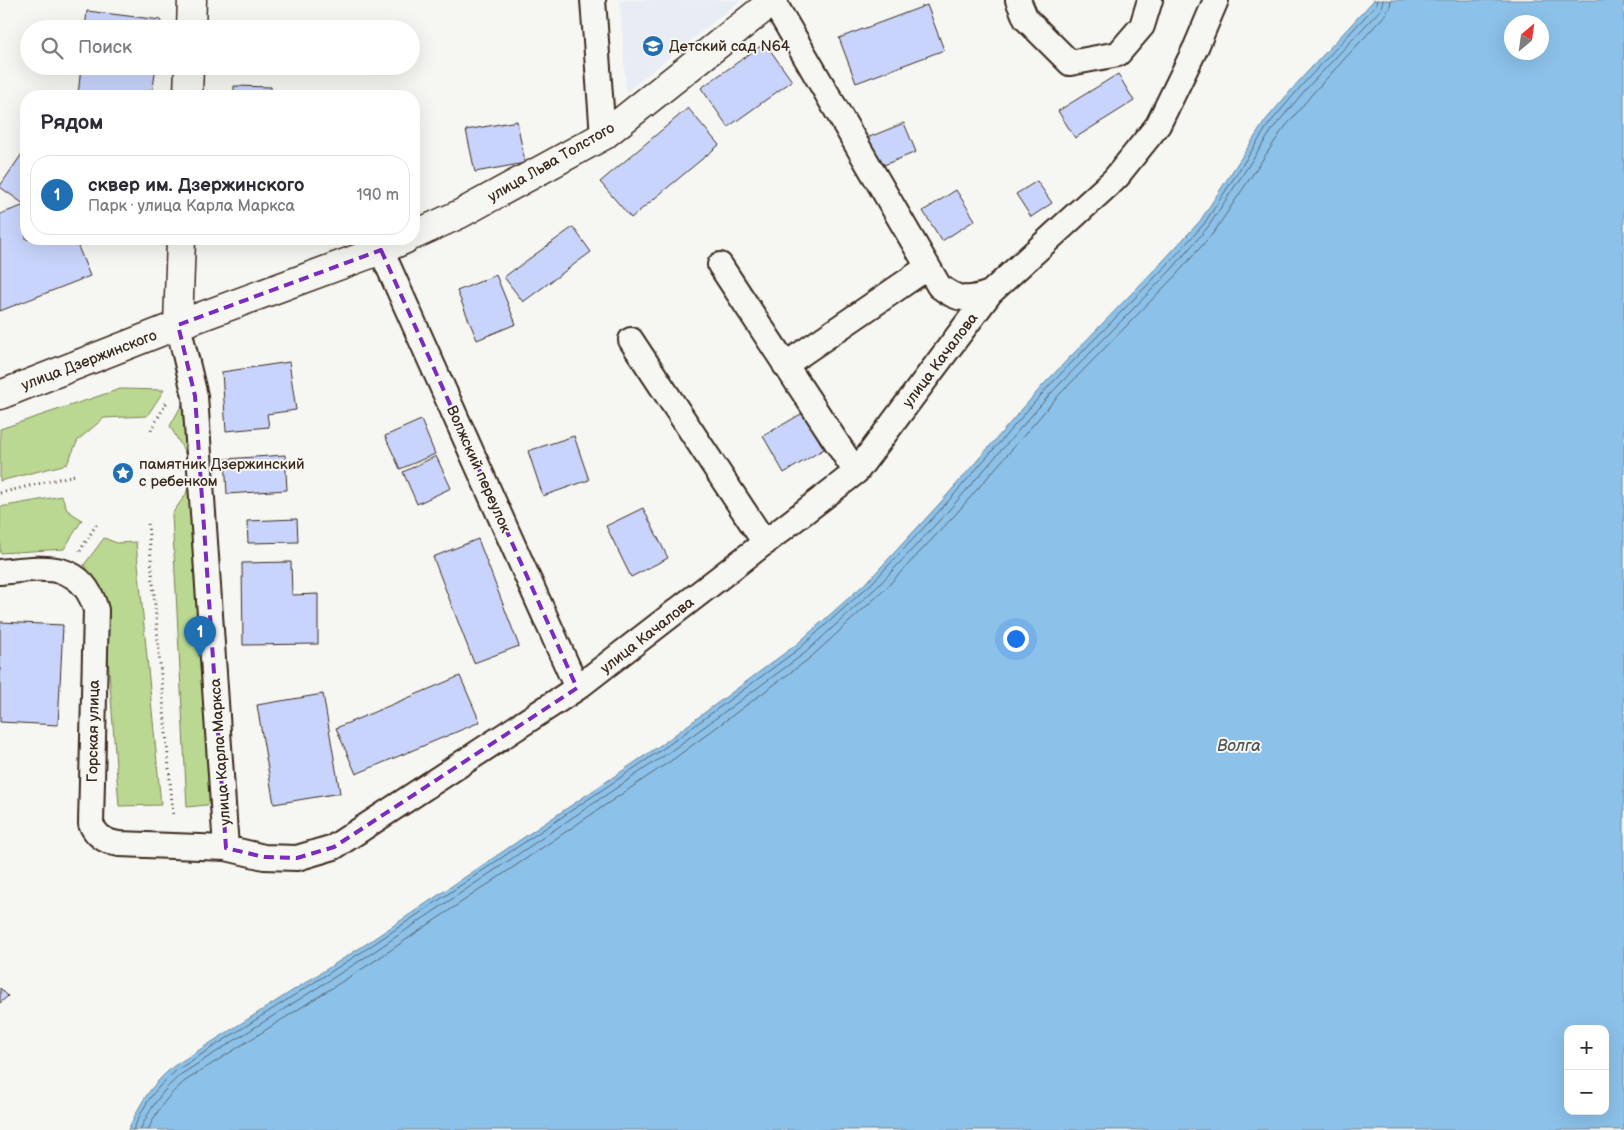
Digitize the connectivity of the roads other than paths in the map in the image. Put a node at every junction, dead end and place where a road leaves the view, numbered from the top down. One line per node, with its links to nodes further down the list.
1 (192, 0): 7 (main road)
2 (592, 0): 10 (street)
3 (774, 0): 10 (main road, улица Льва Толстого); 16 (street)
4 (1018, 0): 5 (street)
5 (1150, 0)
6 (1216, 0): 17 (street, улица Качалова)
7 (191, 20)
8 (189, 75): 9 (main road)
9 (188, 90)
10 (603, 136): 11 (main road, улица Льва Толстого)
11 (420, 232)
12 (182, 245): 18 (main road, улица Карла Маркса)
13 (392, 245): 14 (main road)
14 (381, 250): 18 (main road); 25 (street, Волжский переулок)
15 (720, 265): 20 (street)
16 (928, 267): 17 (street); 20 (street)
17 (990, 294): 22 (street, улица Качалова)
18 (178, 325): 21 (main road, улица Дзержинского); 26 (street, улица Карла Маркса)
19 (632, 340): 23 (street)
20 (785, 365): 22 (street)
21 (0, 395)
22 (856, 472): 23 (street, улица Качалова)
23 (765, 543): 25 (street, улица Качалова)
24 (0, 572): 26 (street, Горская улица)
25 (577, 688): 26 (street, улица Качалова)
26 (226, 848)

